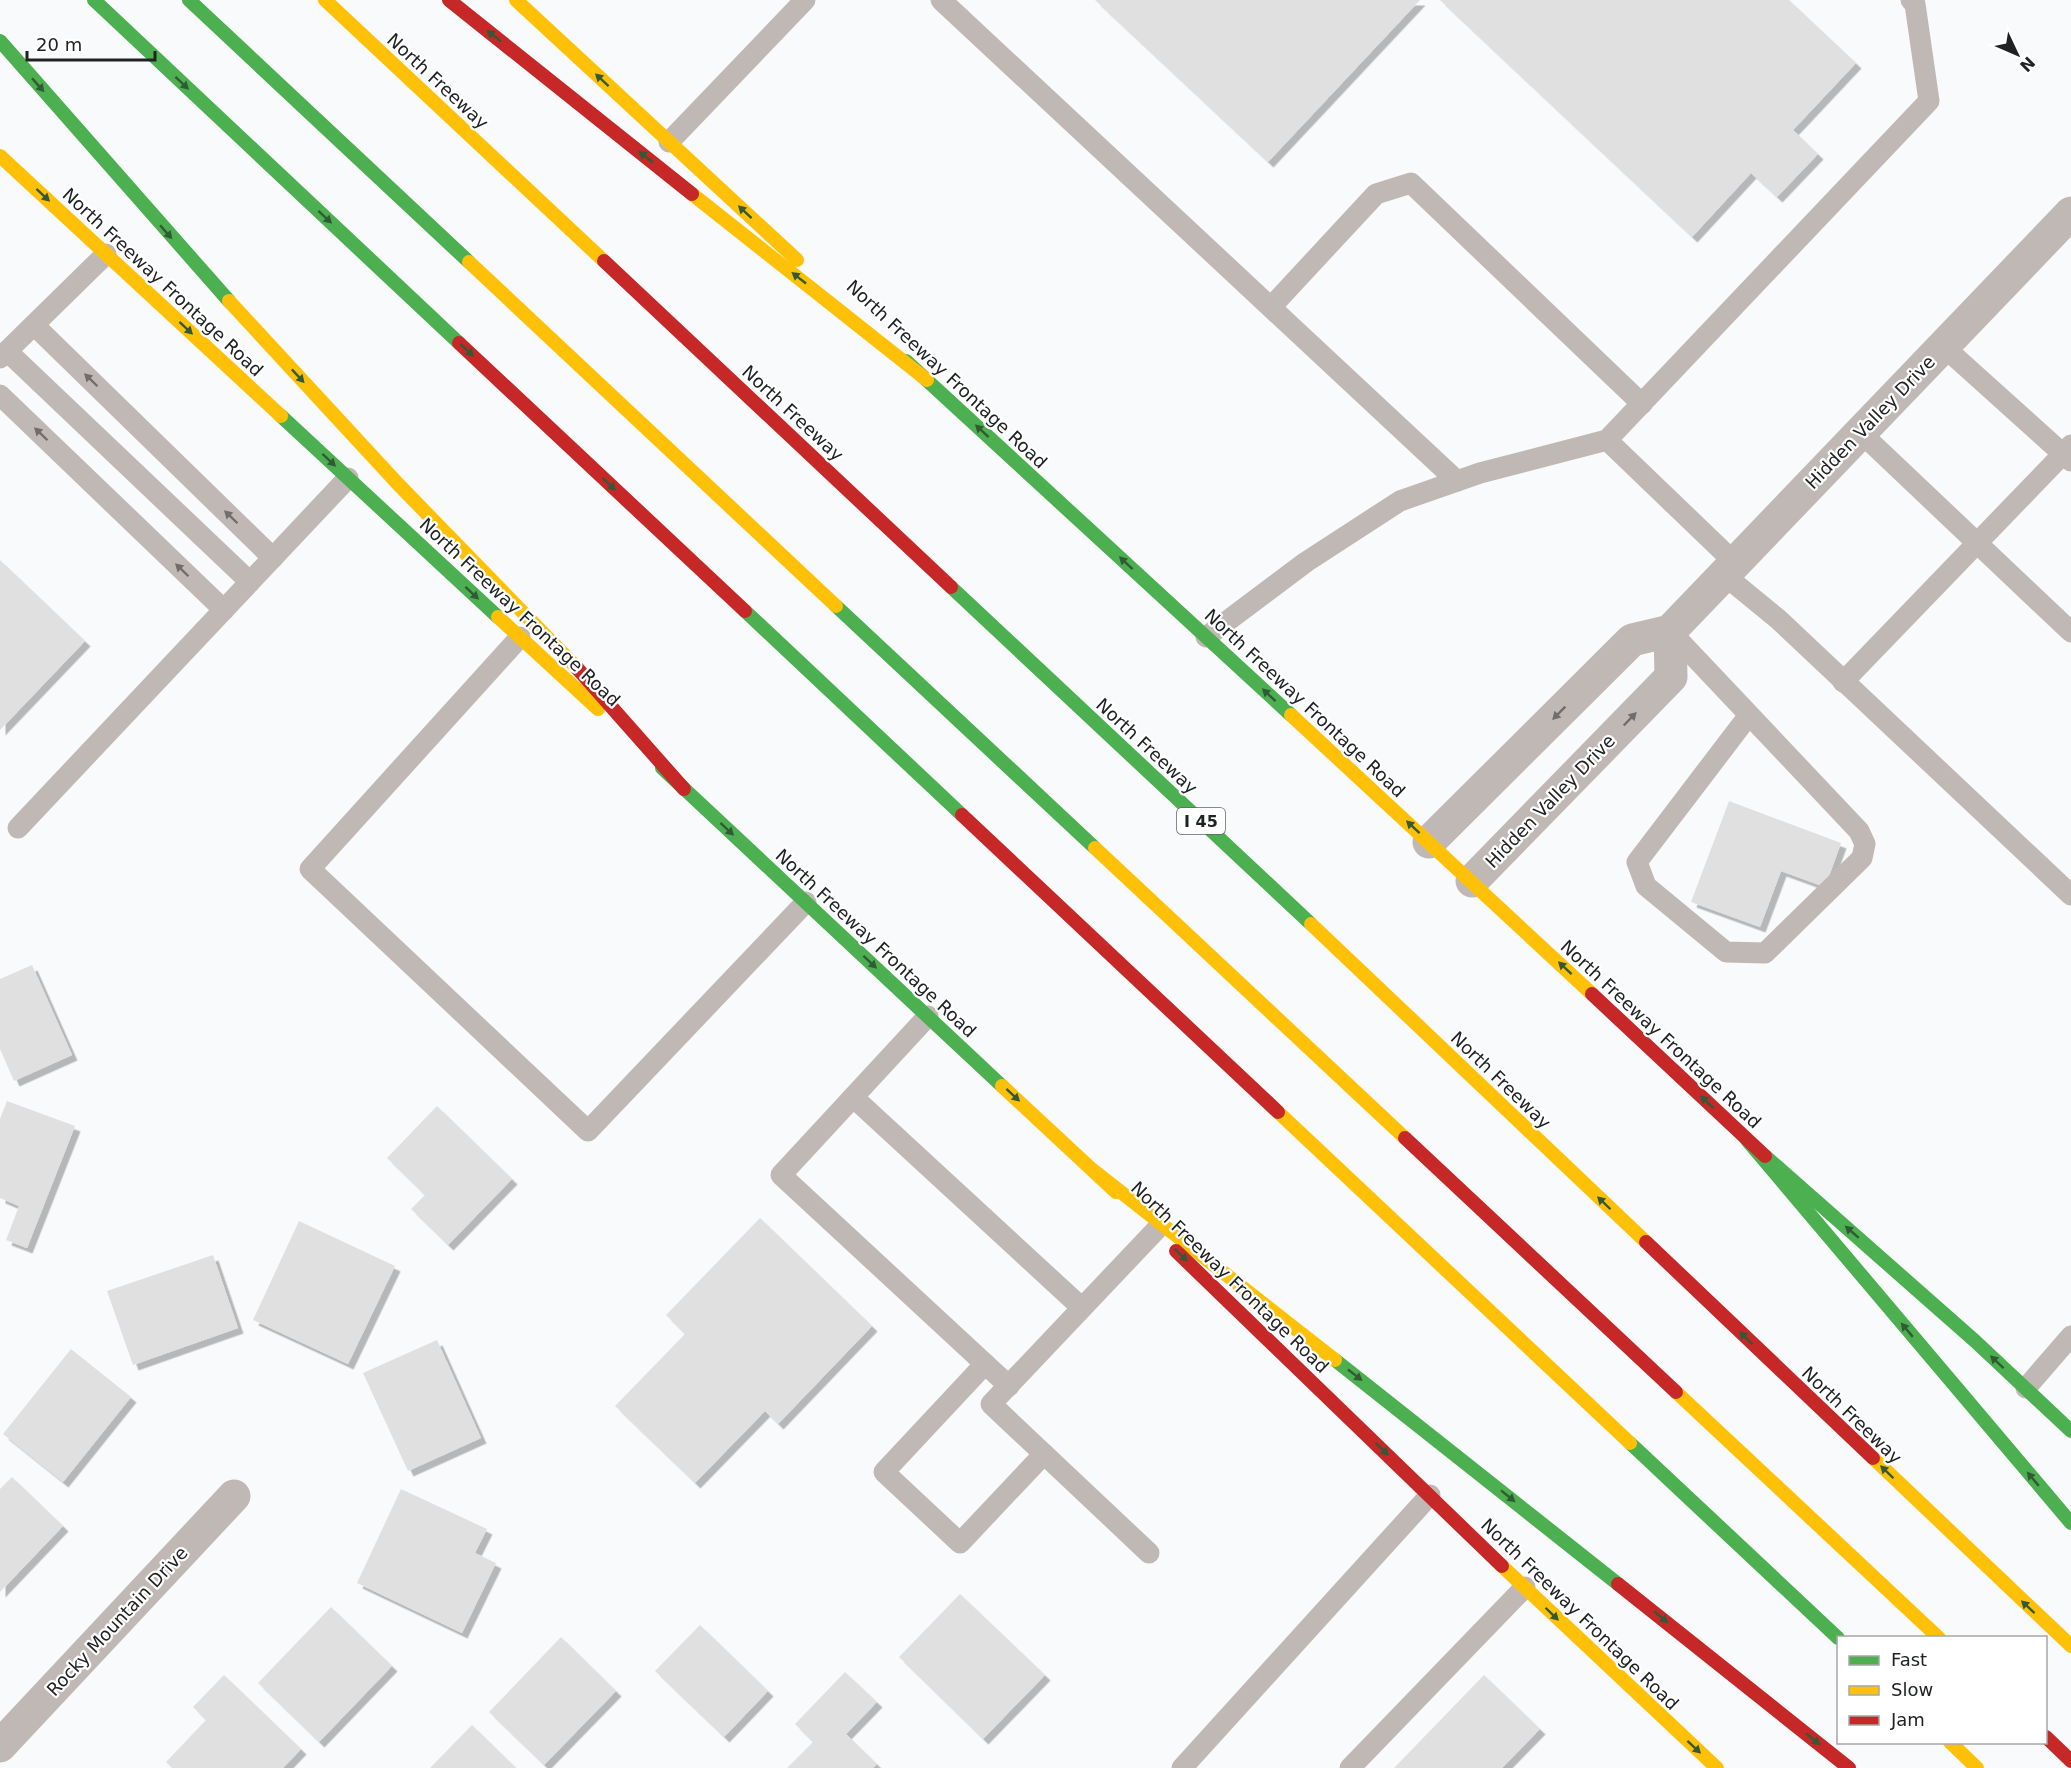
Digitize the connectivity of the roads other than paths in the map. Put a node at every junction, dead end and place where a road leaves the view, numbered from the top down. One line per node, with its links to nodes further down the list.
1 (94, 0): 60 (main road, one-way to 60)
2 (189, 0): 61 (main road)
3 (325, 0): 62 (main road, North Freeway / I 45, one-way to 3)
4 (449, 0): 18 (main road, one-way to 4)
5 (516, 0): 10 (main road, North Freeway Frontage Road, one-way to 5)
6 (805, 0): 10 (lane)
7 (941, 0): 14 (lane)
8 (1911, 0): 20 (lane)
9 (0, 41): 37 (main road, one-way to 37)
10 (669, 142): 18 (main road, North Freeway Frontage Road, one-way to 10)
11 (0, 156): 13 (main road, North Freeway Frontage Road, one-way to 13)
12 (2071, 213): 16 (street, Hidden Valley Drive)
13 (106, 254): 15 (lane); 24 (main road, North Freeway Frontage Road, one-way to 24)
14 (1271, 307): 20 (lane); 25 (lane)
15 (34, 325): 17 (lane); 27 (lane, one-way to 15)
16 (1943, 346): 21 (street, Hidden Valley Drive); 23 (lane)
17 (3, 354): 29 (lane)
18 (927, 380): 34 (main road, North Freeway Frontage Road, one-way to 18)
19 (0, 395): 30 (lane, one-way to 19)
20 (1642, 404): 22 (lane)
21 (1860, 432): 26 (lane); 28 (street, Hidden Valley Drive)
22 (1607, 440): 25 (lane); 28 (lane)
23 (2068, 453): 26 (lane)
24 (348, 478): 27 (lane); 33 (main road, North Freeway Frontage Road, one-way to 33)
25 (1457, 481): 34 (lane)
26 (1977, 542): 32 (lane); 35 (lane)
27 (273, 558): 29 (lane)
28 (1729, 568): 31 (street, Hidden Valley Drive); 35 (lane)
29 (250, 582): 30 (lane)
30 (224, 610): 38 (lane)
31 (1670, 632): 36 (lane); 39 (street, one-way to 39); 40 (street, Hidden Valley Drive, one-way to 31)
32 (2071, 632)
33 (520, 637): 37 (main road, North Freeway Frontage Road); 42 (lane)
34 (1206, 637): 39 (main road, North Freeway Frontage Road, one-way to 34)
35 (1843, 682): 41 (lane)
36 (1749, 715): 36 (lane)
37 (684, 789): 42 (main road, North Freeway Frontage Road, one-way to 42)
38 (18, 828)
39 (1429, 842): 40 (main road, North Freeway Frontage Road)
40 (1472, 881): 45 (main road, North Freeway Frontage Road, one-way to 40)
41 (2070, 892)
42 (806, 902): 43 (main road, North Freeway Frontage Road, one-way to 43)
43 (928, 1016): 44 (lane); 46 (main road, North Freeway Frontage Road, one-way to 46)
44 (853, 1097): 48 (lane); 50 (lane)
45 (1747, 1140): 52 (main road, North Freeway Frontage Road, one-way to 45); 57 (main road, one-way to 45)
46 (1094, 1171): 47 (main road, North Freeway Frontage Road); 70 (main road, one-way to 70)
47 (1156, 1230): 48 (lane); 55 (main road, North Freeway Frontage Road, one-way to 55)
48 (1082, 1308): 51 (lane)
49 (2071, 1336): 52 (lane)
50 (985, 1364): 51 (lane); 54 (lane)
51 (1009, 1386): 54 (lane)
52 (2025, 1388): 53 (main road, North Freeway Frontage Road)
53 (2071, 1431)
54 (1044, 1454): 58 (lane)
55 (1430, 1495): 59 (main road, North Freeway Frontage Road); 67 (lane)
56 (234, 1496): 65 (street, Rocky Mountain Drive)
57 (2071, 1523)
58 (1149, 1553)
59 (1525, 1587): 68 (lane); 69 (main road, North Freeway Frontage Road, one-way to 69)
60 (1837, 1636)
61 (1937, 1636)
62 (2071, 1646)
63 (2047, 1738): 66 (main road)
64 (1951, 1744): 71 (main road)
65 (0, 1746)
66 (2071, 1761)
67 (1182, 1768)
68 (1350, 1768)
69 (1717, 1768)
70 (1849, 1768)
71 (1977, 1768)

